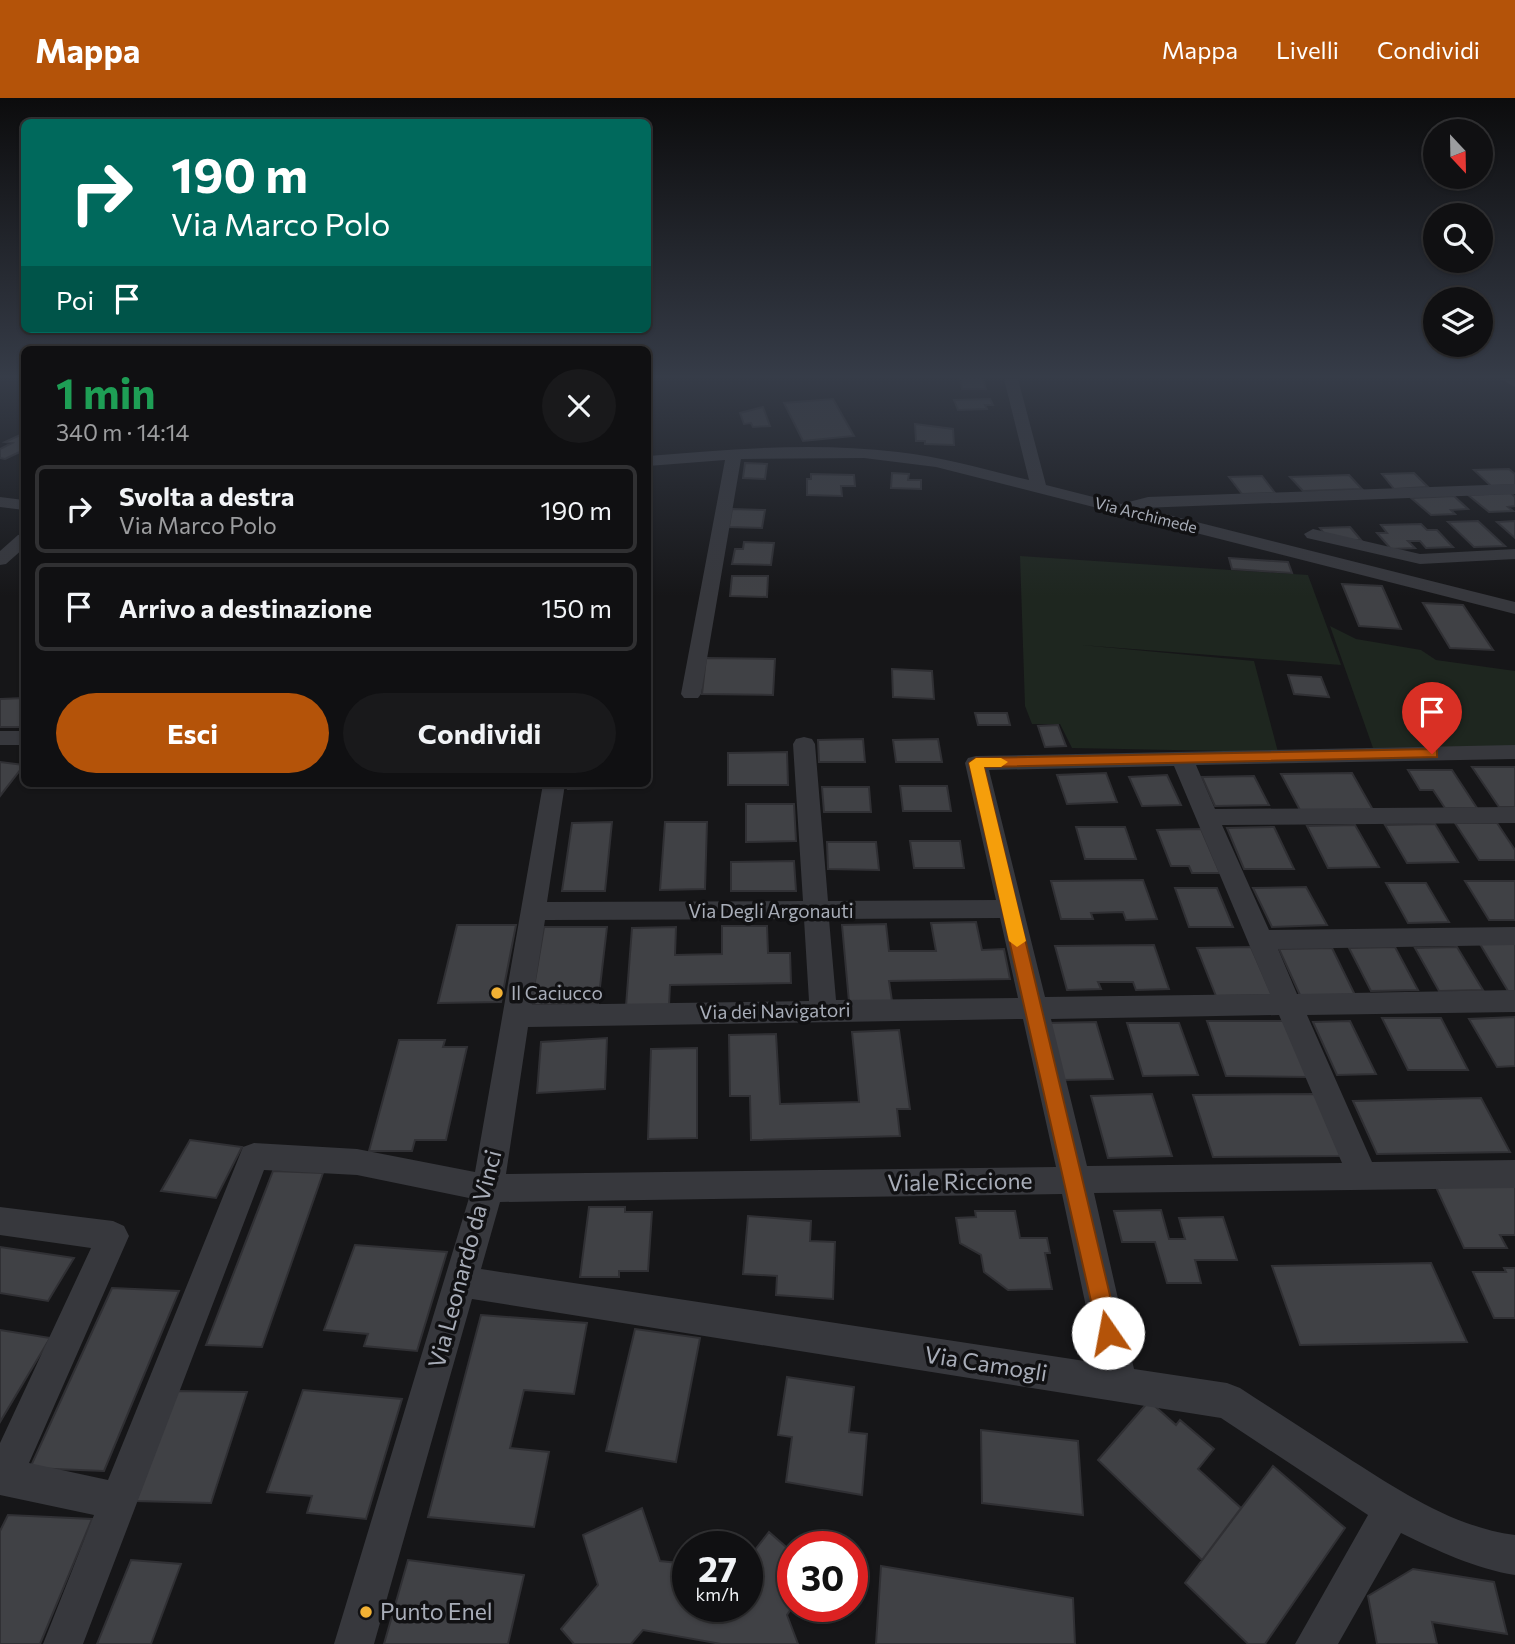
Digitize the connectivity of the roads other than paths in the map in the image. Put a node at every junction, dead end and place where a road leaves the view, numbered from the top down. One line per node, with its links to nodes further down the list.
1 (811, 451): 4 (street, Via Archimede)
2 (848, 451): 6 (street, Via Archimede)
3 (1029, 451): 6 (street)
4 (734, 455): 5 (street, Via Archimede); 16 (street)
5 (651, 461)
6 (1039, 489): 10 (street, Via Archimede)
7 (1515, 489): 10 (street)
8 (0, 502): 9 (street)
9 (21, 505)
10 (1121, 508): 15 (street, Via Archimede)
11 (1313, 534): 13 (street)
12 (21, 542): 14 (street)
13 (1515, 554)
14 (0, 560)
15 (1515, 608)
16 (691, 694)
17 (0, 738): 18 (street)
18 (21, 738)
19 (804, 744): 27 (street)
20 (1515, 752): 21 (street)
21 (1182, 759): 24 (street); 25 (street)
22 (553, 787): 26 (street, Via Leonardo da Vinci)
23 (1515, 815): 24 (street)
24 (1207, 817): 29 (street)
25 (1010, 909): 27 (street, Via Degli Argonauti); 32 (street)
26 (532, 911): 27 (street, Via Degli Argonauti); 34 (street, Via Leonardo da Vinci)
27 (815, 912): 33 (street)
28 (1515, 936): 29 (street)
29 (1260, 940): 31 (street)
30 (1515, 1001): 31 (street, Via dei Navigatori)
31 (1288, 1004): 32 (street, Via dei Navigatori); 36 (street)
32 (1032, 1006): 33 (street, Via dei Navigatori); 37 (street)
33 (823, 1010): 34 (street, Via dei Navigatori)
34 (517, 1016): 38 (street, Via Leonardo da Vinci)
35 (1515, 1174): 36 (street, Viale Riccione)
36 (1363, 1176): 37 (street, Viale Riccione)
37 (1075, 1180): 38 (street, Viale Riccione); 41 (street)
38 (488, 1188): 40 (street, Via Leonardo da Vinci); 43 (street, Viale Riccione)
39 (0, 1221): 42 (street)
40 (463, 1282): 41 (street, Via Camogli); 47 (street, Via Leonardo da Vinci)
41 (1120, 1384): 44 (street, Via Camogli)
42 (2, 1476): 43 (street)
43 (118, 1501): 46 (street)
44 (1393, 1509): 45 (street, Via Camogli); 48 (street)
45 (1515, 1555)
46 (63, 1644)
47 (354, 1644)
48 (1315, 1644)

